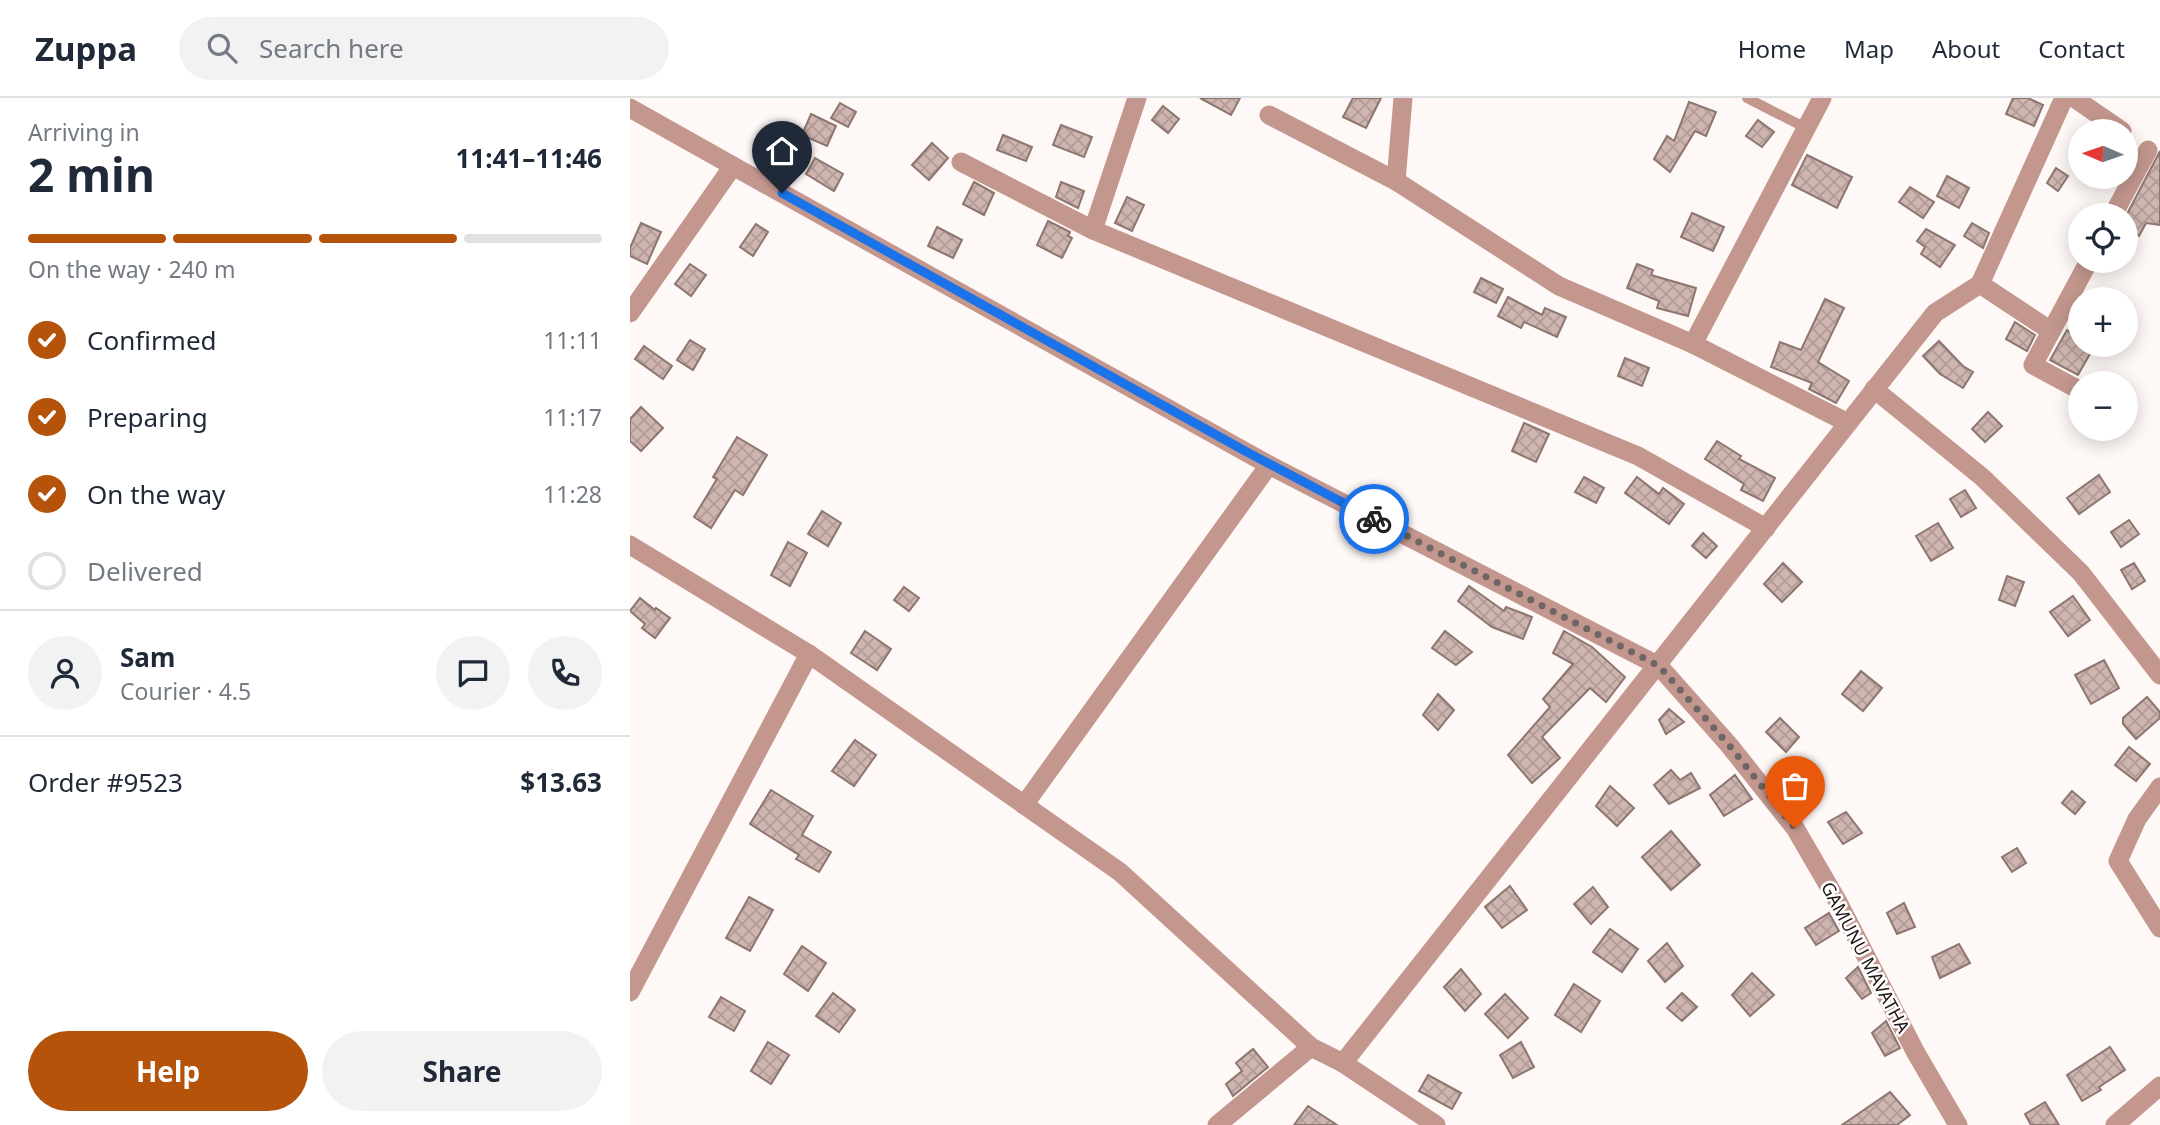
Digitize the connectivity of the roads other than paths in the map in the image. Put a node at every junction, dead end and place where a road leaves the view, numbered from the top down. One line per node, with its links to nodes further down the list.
1 (1137, 98): 17 (street)
2 (1403, 98): 15 (street)
3 (1747, 98): 10 (lane)
4 (1822, 98): 10 (street)
5 (2064, 98): 19 (street)
6 (2074, 98): 9 (street)
7 (630, 108): 14 (street)
8 (1269, 114): 15 (street)
9 (2105, 119)
10 (1806, 128): 22 (street)
11 (2138, 141): 12 (street)
12 (2154, 151): 16 (street)
13 (961, 162): 17 (street)
14 (733, 166): 20 (street); 26 (street)
15 (1396, 181): 22 (street)
16 (2121, 203)
17 (1093, 230): 27 (street)
18 (2082, 273): 21 (street)
19 (1980, 284): 21 (street); 24 (street)
20 (630, 313)
21 (2051, 331): 23 (street)
22 (1693, 344): 25 (street)
23 (2068, 384)
24 (1874, 389): 25 (street); 31 (street)
25 (1847, 424): 27 (street)
26 (1269, 464): 30 (street); 33 (street)
27 (1766, 528): 30 (street)
28 (630, 545): 29 (street)
29 (809, 654): 33 (street); 35 (street)
30 (1659, 666): 37 (street); 41 (street, GAMUNU MAVATHA)
31 (2160, 675)
32 (2160, 787): 34 (street)
33 (1024, 805): 36 (street)
34 (2160, 928)
35 (630, 992)
36 (1311, 1047): 37 (street); 39 (street)
37 (1343, 1063): 40 (street)
38 (2160, 1086): 42 (street)
39 (1217, 1125)
40 (1436, 1125)
41 (1958, 1125)
42 (2115, 1125)

